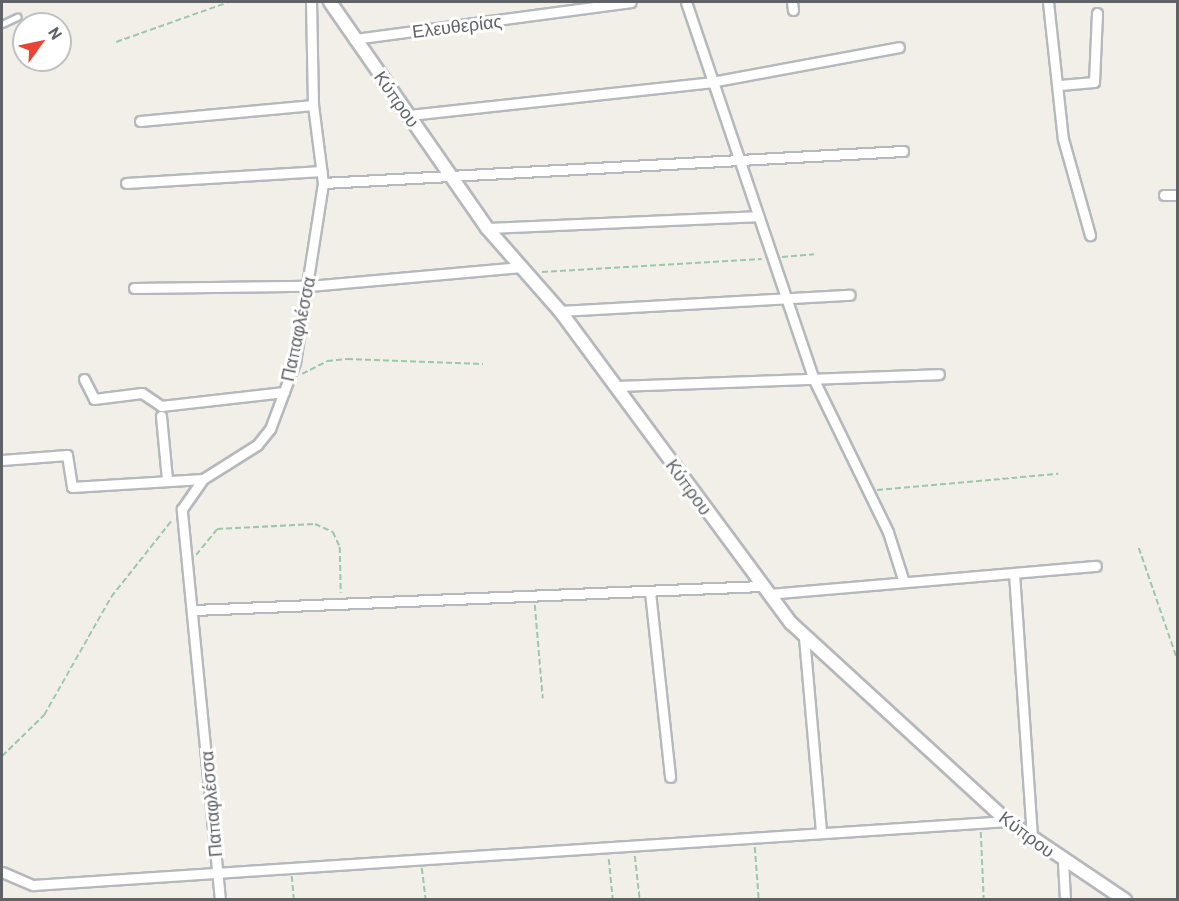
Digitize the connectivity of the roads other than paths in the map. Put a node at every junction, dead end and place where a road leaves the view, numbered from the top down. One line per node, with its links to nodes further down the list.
1 (311, 2): 12 (street, Παπαφλέσσα)
2 (330, 2): 8 (street, Κύπρου)
3 (631, 2): 6 (street, Ελευθερίας)
4 (686, 2): 10 (street)
5 (1048, 2): 11 (street)
6 (577, 5): 8 (street, Ελευθερίας)
7 (1097, 13): 11 (street)
8 (354, 39): 13 (street, Κύπρου)
9 (899, 47): 10 (street)
10 (711, 82): 13 (street); 16 (street)
11 (1060, 85): 25 (street)
12 (313, 105): 14 (street); 17 (street, Παπαφλέσσα)
13 (409, 115): 18 (street, Κύπρου)
14 (140, 121)
15 (903, 151): 16 (street)
16 (741, 162): 18 (street); 23 (street)
17 (322, 171): 19 (street); 20 (street, Παπαφλέσσα)
18 (451, 177): 20 (street); 24 (street, Κύπρου)
19 (126, 183)
20 (323, 183): 27 (street, Παπαφλέσσα)
21 (1164, 195): 22 (street)
22 (1178, 195)
23 (757, 216): 24 (street); 30 (street)
24 (487, 228): 26 (street, Κύπρου)
25 (1090, 235)
26 (524, 271): 27 (street); 31 (street, Κύπρου)
27 (309, 286): 28 (street); 36 (street, Παπαφλέσσα)
28 (134, 288)
29 (850, 294): 30 (street)
30 (785, 297): 31 (street); 33 (street)
31 (560, 311): 35 (street, Κύπρου)
32 (939, 374): 33 (street)
33 (813, 378): 35 (street); 43 (street)
34 (84, 379): 36 (street)
35 (615, 386): 44 (street, Κύπρου)
36 (284, 392): 39 (street, Παπαφλέσσα)
37 (161, 416): 40 (street)
38 (2, 460): 40 (street)
39 (204, 479): 40 (street); 46 (street, Παπαφλέσσα)
40 (167, 480)
41 (1096, 566): 42 (street)
42 (1014, 573): 43 (street); 51 (street)
43 (904, 582): 44 (street)
44 (765, 590): 45 (street); 47 (street, Κύπρου)
45 (650, 592): 46 (street); 48 (street)
46 (194, 610): 54 (street, Παπαφλέσσα)
47 (804, 637): 49 (street, Κύπρου); 50 (street)
48 (670, 777)
49 (1008, 821): 50 (street); 51 (street, Κύπρου)
50 (821, 831): 54 (street)
51 (1032, 838): 52 (street, Κύπρου)
52 (1063, 861): 56 (street); 57 (street, Κύπρου)
53 (2, 872): 54 (street)
54 (218, 873): 55 (street, Παπαφλέσσα)
55 (220, 900)
56 (1065, 900)
57 (1125, 900)

